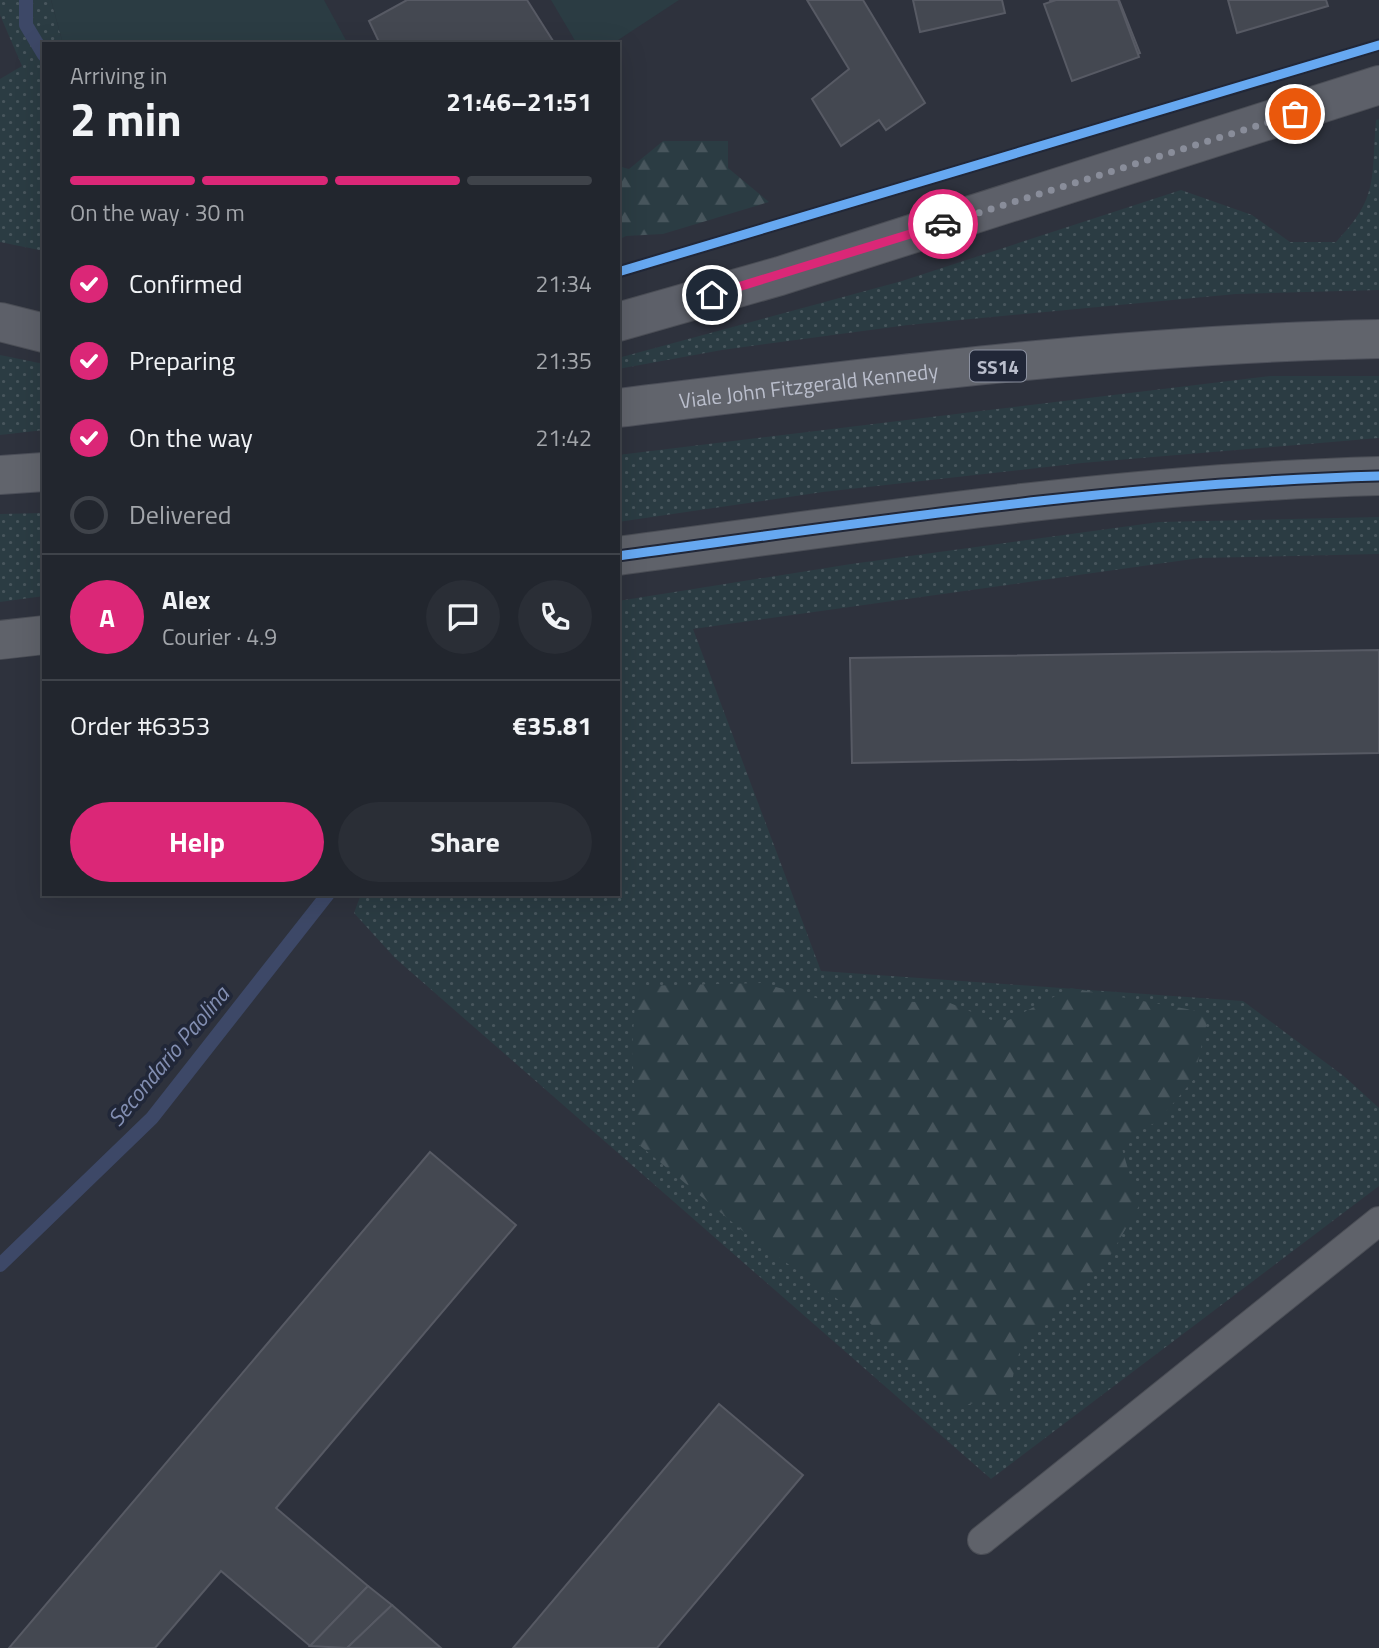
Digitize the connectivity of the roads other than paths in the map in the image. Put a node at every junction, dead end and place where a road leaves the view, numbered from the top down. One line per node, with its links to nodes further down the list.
1 (1379, 85): 2 (main road)
2 (620, 321)
3 (0, 322): 4 (main road)
4 (42, 332)
5 (1379, 339): 6 (main road, Viale John Fitzgerald Kennedy / SS14)
6 (620, 408)
7 (42, 472): 8 (main road)
8 (0, 475)
9 (1379, 476): 10 (street)
10 (620, 556)
11 (42, 635): 12 (street)
12 (0, 640)
13 (1379, 1221): 14 (lane)
14 (982, 1540)

